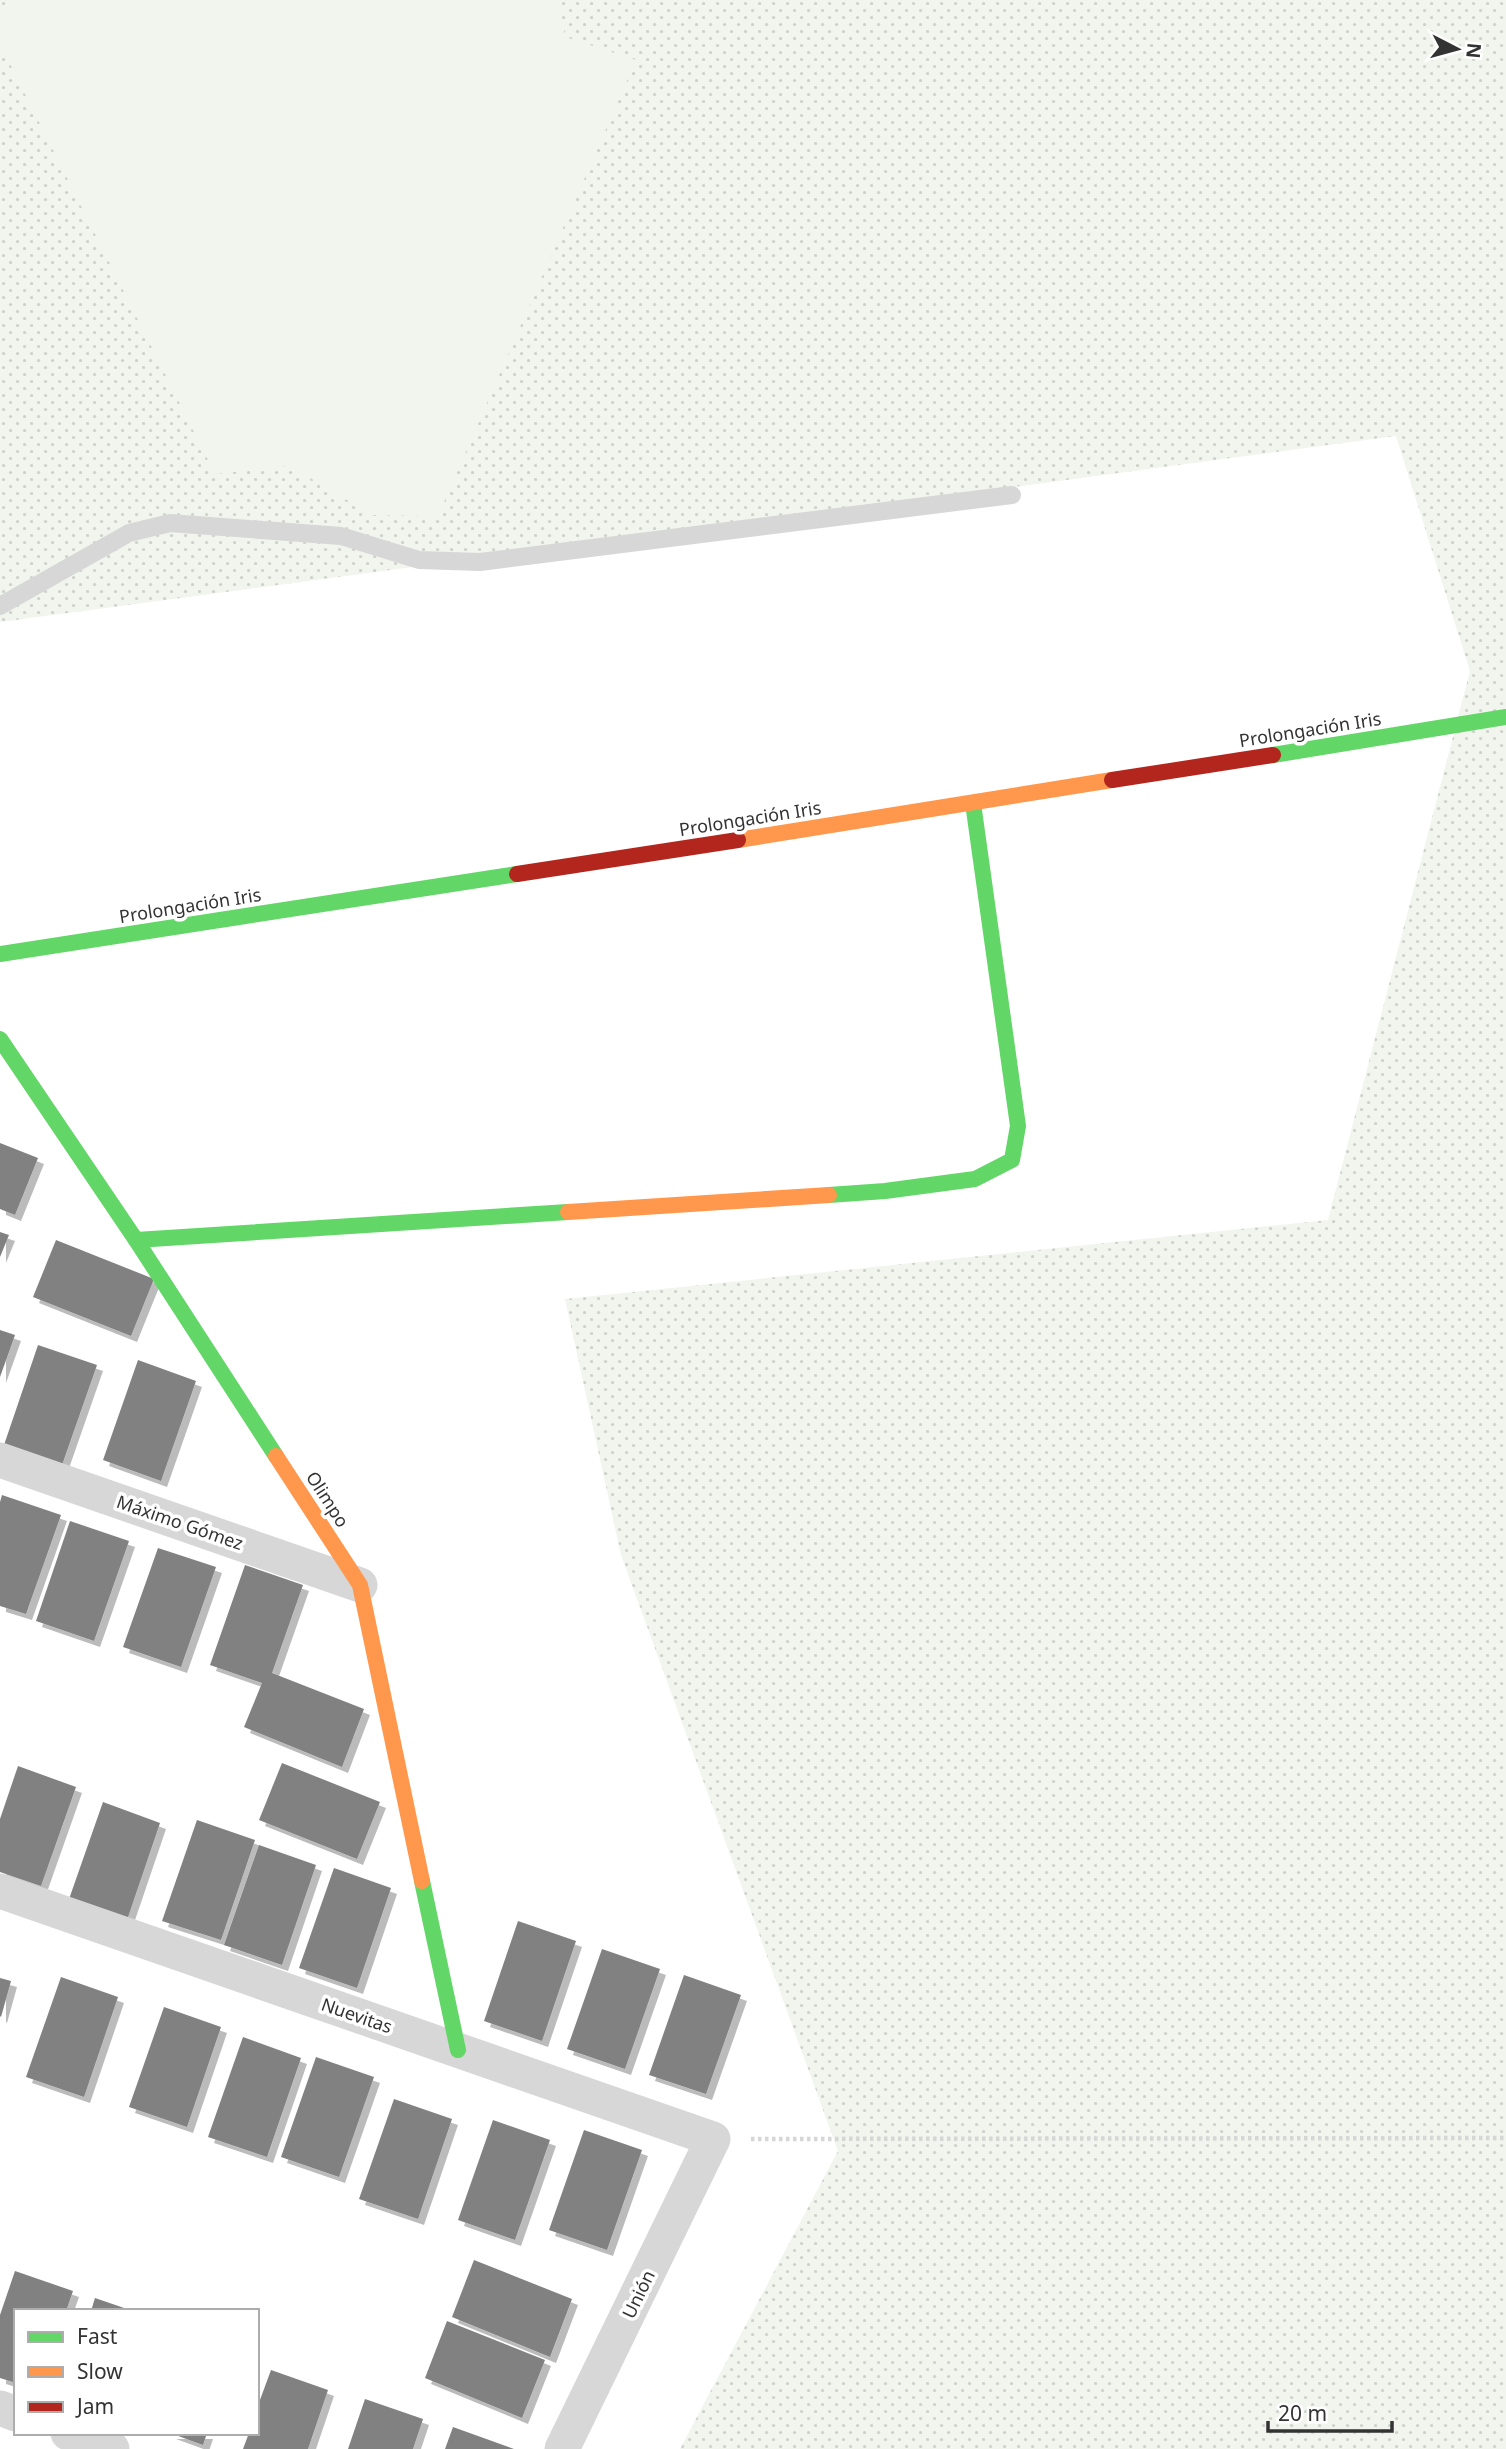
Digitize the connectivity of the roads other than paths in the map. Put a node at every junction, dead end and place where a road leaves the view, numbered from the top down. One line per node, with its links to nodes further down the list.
1 (1012, 495): 2 (lane)
2 (0, 606)
3 (1506, 717): 4 (street, Prolongación Iris)
4 (972, 803): 5 (street, Prolongación Iris); 7 (street)
5 (0, 954)
6 (0, 1039): 7 (street, Olimpo)
7 (136, 1240): 9 (street, Olimpo)
8 (0, 1460): 9 (street, Máximo Gómez)
9 (360, 1585): 11 (street, Olimpo)
10 (0, 1891): 11 (street, Nuevitas)
11 (458, 2050): 12 (street, Nuevitas)
12 (713, 2139): 15 (street, Unión)
13 (74, 2435): 14 (street)
14 (112, 2449)
15 (562, 2449)

